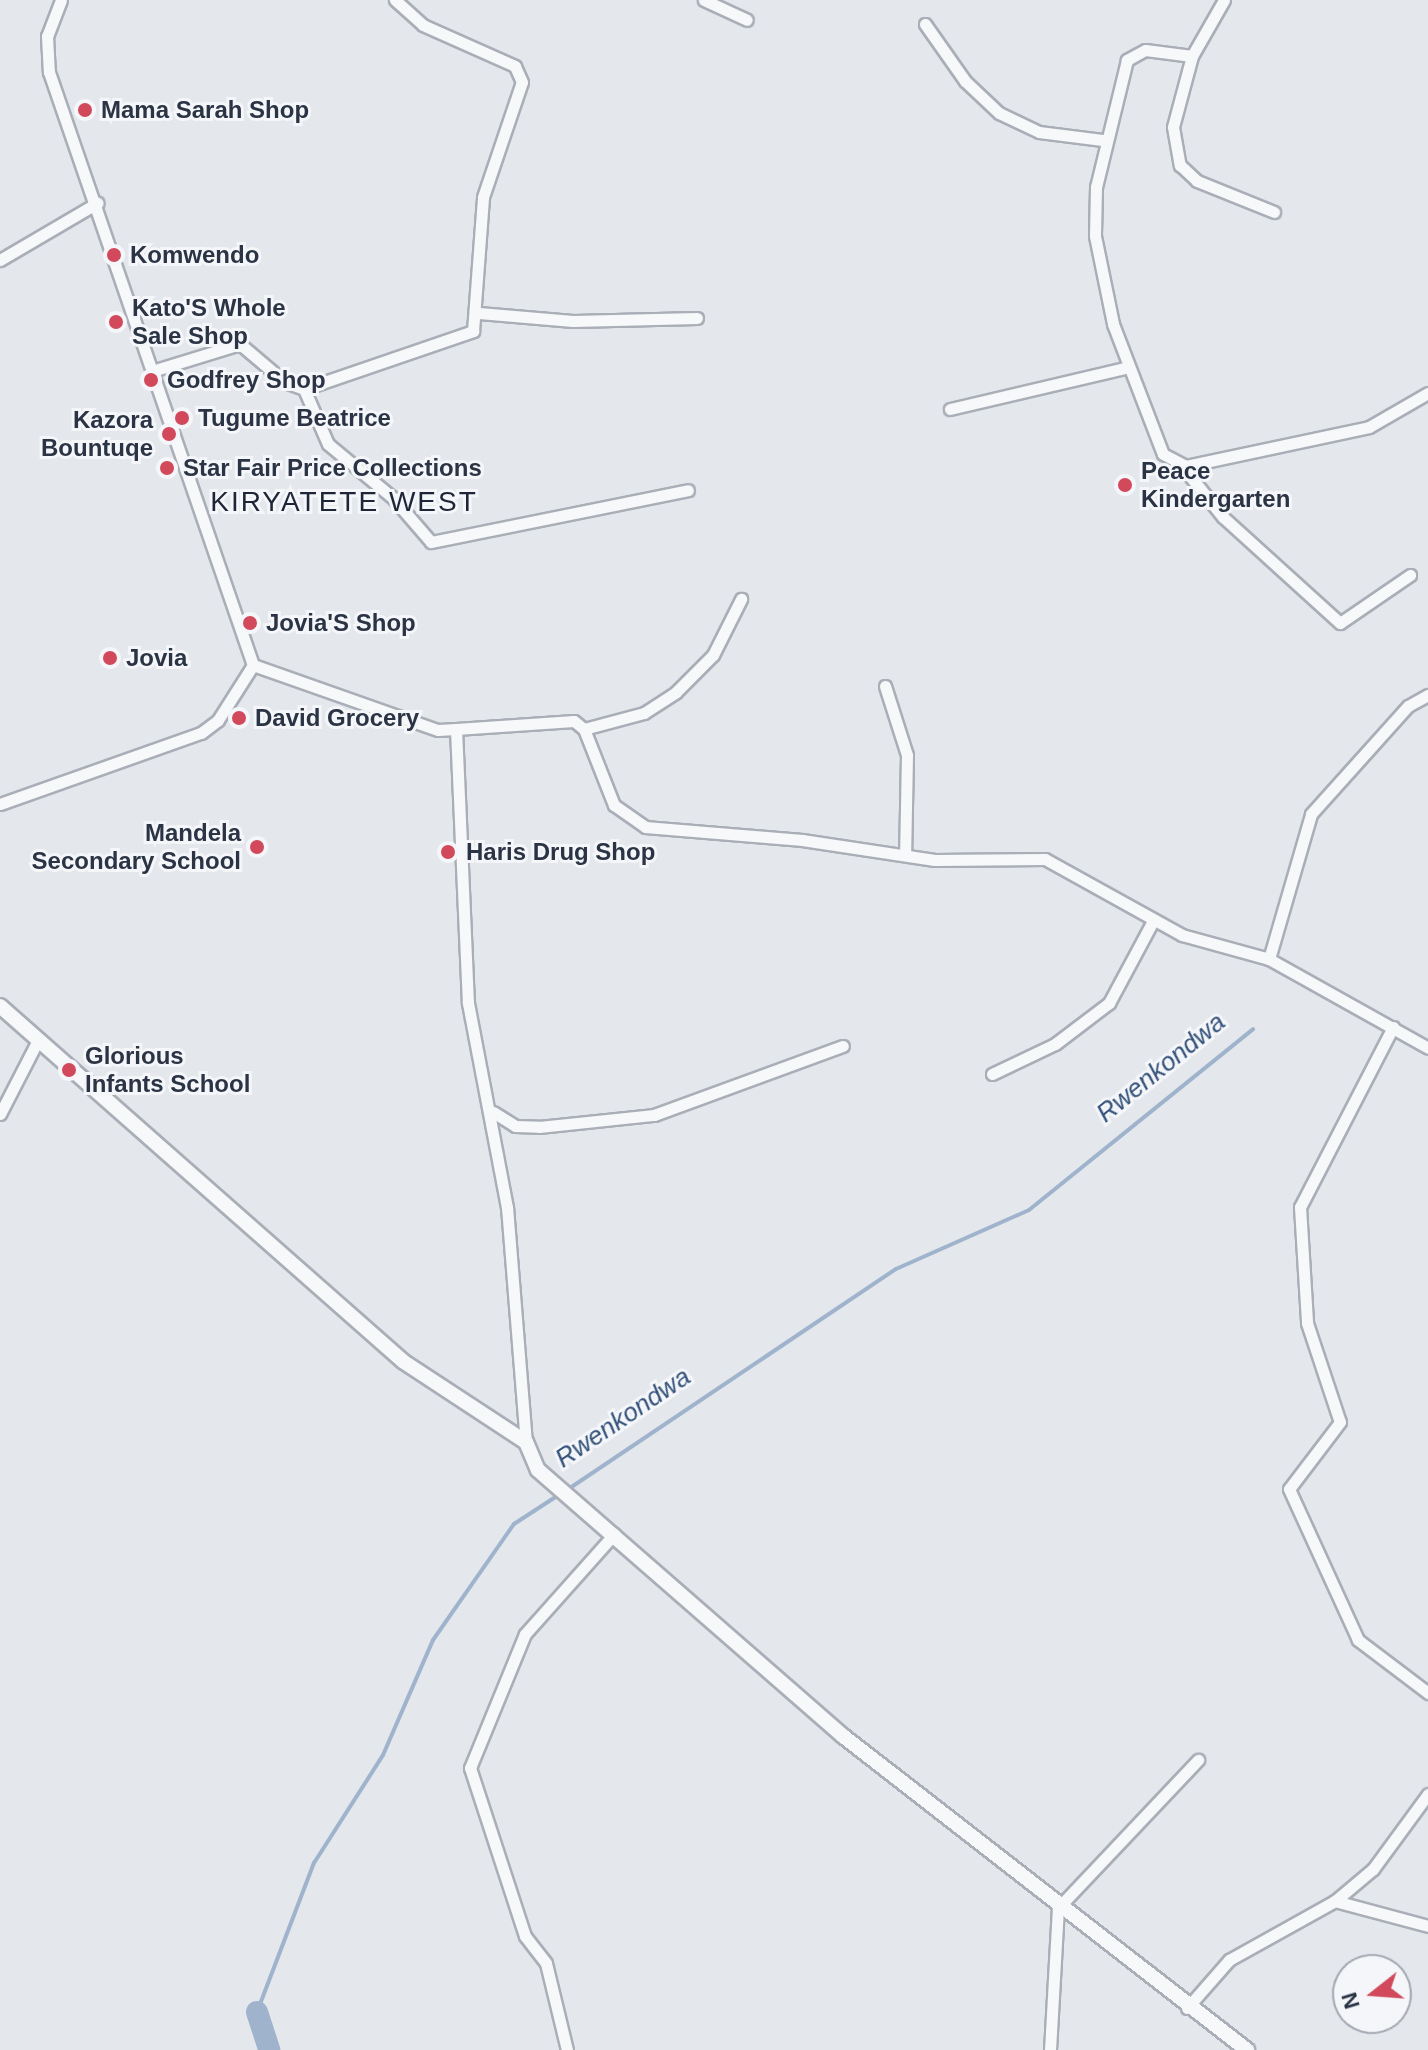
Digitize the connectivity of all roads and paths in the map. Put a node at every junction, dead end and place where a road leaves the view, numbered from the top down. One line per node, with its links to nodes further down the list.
1 (61, 0): 9 (street)
2 (395, 0): 12 (street)
3 (704, 0): 5 (street)
4 (1224, 0): 7 (street)
5 (747, 20)
6 (925, 24): 8 (street)
7 (1192, 56): 8 (street); 10 (street)
8 (1102, 140): 14 (street)
9 (97, 203): 11 (street); 15 (street)
10 (1274, 212)
11 (0, 260)
12 (479, 313): 13 (street); 16 (street)
13 (697, 318)
14 (1125, 368): 18 (street); 19 (street)
15 (152, 371): 16 (street); 23 (street)
16 (304, 389): 20 (street)
17 (1428, 393): 19 (street)
18 (950, 409)
19 (1182, 466): 21 (street)
20 (688, 490)
21 (1410, 575)
22 (741, 599): 27 (street)
23 (253, 665): 26 (street); 28 (street)
24 (885, 686): 29 (street)
25 (1428, 695): 31 (street)
26 (456, 729): 27 (street); 38 (street)
27 (584, 729): 29 (street)
28 (0, 804)
29 (905, 855): 30 (street)
30 (1153, 921): 31 (street); 37 (street)
31 (1269, 959): 33 (street)
32 (0, 1006): 34 (street)
33 (1393, 1027): 36 (street); 42 (street)
34 (39, 1038): 39 (street); 40 (street)
35 (843, 1046): 38 (street)
36 (1428, 1048)
37 (992, 1074)
38 (493, 1112): 40 (street)
39 (0, 1114)
40 (526, 1442): 41 (street)
41 (614, 1534): 46 (street); 49 (street)
42 (1428, 1693)
43 (1198, 1760): 46 (street)
44 (1428, 1794): 45 (street)
45 (1335, 1901): 47 (street); 48 (street)
46 (1058, 1908): 48 (street); 50 (street)
47 (1428, 1926)
48 (1187, 2008): 51 (street)
49 (567, 2050)
50 (1050, 2050)
51 (1247, 2050)

